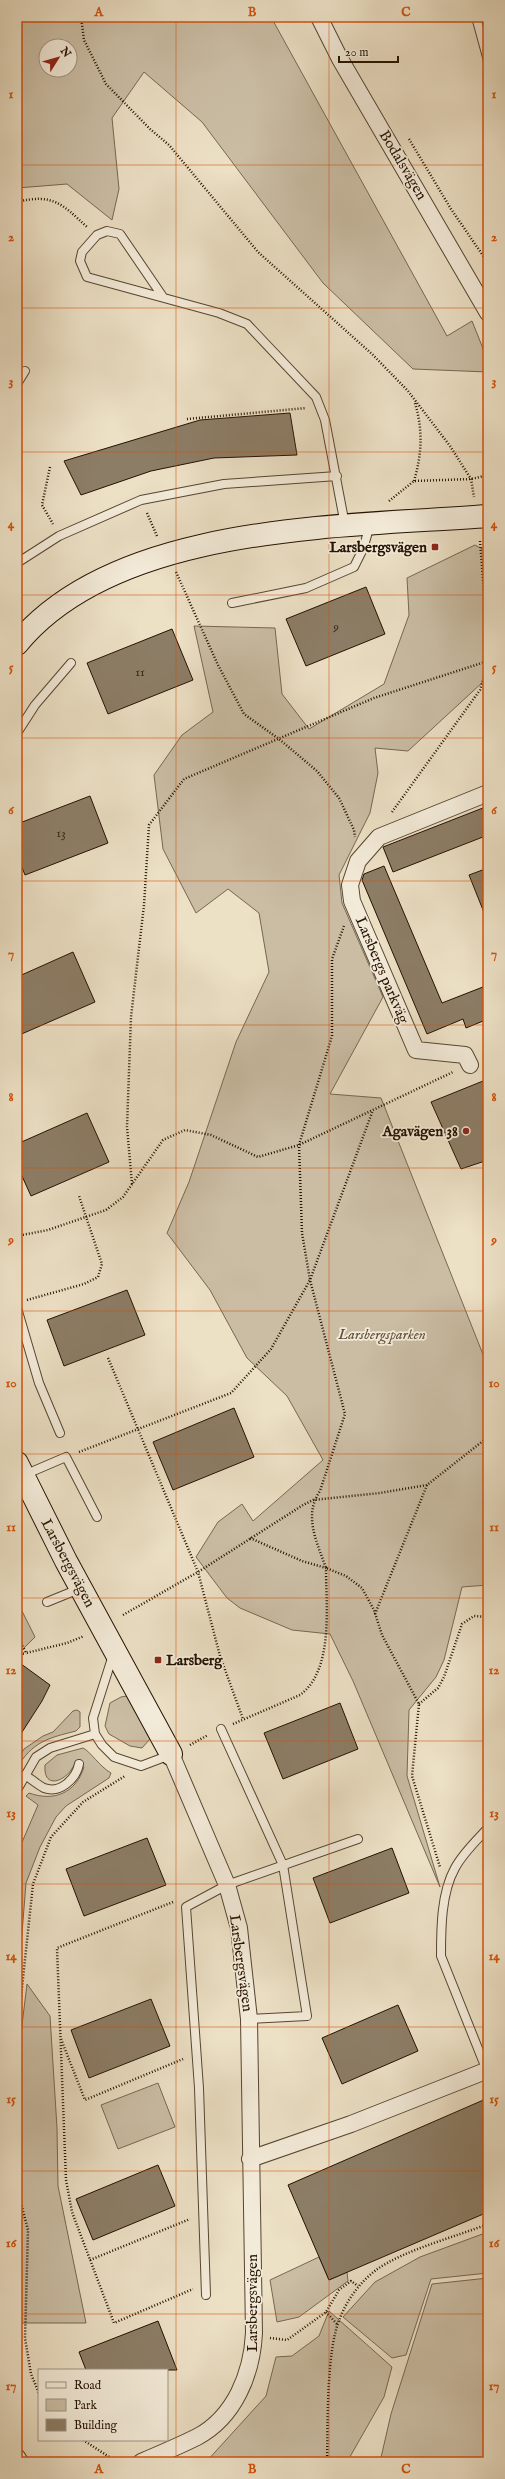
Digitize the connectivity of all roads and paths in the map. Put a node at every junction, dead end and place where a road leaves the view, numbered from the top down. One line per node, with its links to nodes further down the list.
1 (81, 17): 13 (path)
2 (319, 17): 10 (street, Bodalsvägen)
3 (476, 17): 4 (lane)
4 (488, 61)
5 (408, 136): 8 (path)
6 (17, 202): 7 (path)
7 (96, 235): 9 (lane); 9 (lane)
8 (488, 263)
9 (163, 297): 14 (lane)
10 (488, 313)
11 (25, 371): 12 (lane)
12 (17, 384)
13 (414, 400): 19 (path); 20 (path)
14 (320, 407): 15 (path); 18 (lane)
15 (187, 419)
16 (50, 467): 25 (path)
17 (488, 475): 19 (path)
18 (337, 476): 21 (lane); 24 (lane)
19 (471, 479): 20 (path); 22 (path)
20 (414, 481): 23 (path)
21 (141, 500): 25 (lane); 27 (path)
22 (482, 510): 23 (street)
23 (370, 525): 24 (street); 29 (lane)
24 (346, 527): 27 (street)
25 (59, 536): 28 (lane)
26 (480, 541): 30 (path)
27 (166, 555): 31 (street); 36 (path)
28 (17, 563)
29 (232, 603)
30 (488, 643)
31 (17, 644)
32 (488, 661): 36 (path)
33 (71, 663): 35 (lane)
34 (488, 664): 38 (path)
35 (17, 733)
36 (279, 739): 39 (path); 44 (path)
37 (488, 793): 38 (street, Larsbergs parkväg)
38 (379, 837): 39 (street, Larsbergs parkväg)
39 (358, 861): 40 (street, Larsbergs parkväg)
40 (352, 901): 41 (street, Larsbergs parkväg); 43 (path)
41 (470, 1064): 42 (path)
42 (373, 1109): 43 (path); 48 (path)
43 (299, 1145): 44 (path); 48 (path)
44 (132, 1184): 46 (path)
45 (79, 1196): 46 (path)
46 (87, 1217): 47 (path); 49 (path)
47 (17, 1236)
48 (310, 1280): 52 (path); 58 (path)
49 (24, 1301)
50 (17, 1308): 53 (lane)
51 (108, 1358): 52 (path)
52 (137, 1430): 55 (path); 62 (path)
53 (60, 1433)
54 (488, 1437): 57 (path)
55 (66, 1457): 56 (lane, Larsbergsvägen); 59 (lane)
56 (20, 1470): 63 (street, Larsbergsvägen)
57 (427, 1485): 58 (path); 65 (path)
58 (314, 1500): 60 (path); 61 (path)
59 (97, 1517)
60 (249, 1538): 61 (path); 62 (path)
61 (326, 1568): 65 (path); 74 (path)
62 (198, 1572): 66 (path); 74 (path)
63 (82, 1588): 64 (lane); 70 (street, Larsbergsvägen)
64 (47, 1602)
65 (375, 1614): 73 (path)
66 (123, 1615)
67 (488, 1617): 73 (path)
68 (17, 1635): 71 (path)
69 (85, 1636): 71 (path)
70 (115, 1648): 76 (lane); 77 (street, Larsbergsvägen)
71 (26, 1653): 72 (path)
72 (17, 1655)
73 (419, 1704): 86 (path)
74 (243, 1719): 75 (path)
75 (220, 1729): 77 (path); 84 (lane)
76 (95, 1734): 79 (lane); 80 (lane)
77 (171, 1754): 79 (lane); 85 (street, Larsbergsvägen)
78 (79, 1764): 80 (lane)
79 (141, 1766): 89 (path)
80 (25, 1775): 81 (lane)
81 (17, 1790)
82 (488, 1828): 86 (lane)
83 (358, 1839): 84 (lane)
84 (283, 1865): 85 (lane); 88 (lane)
85 (227, 1885): 87 (lane); 88 (street, Larsbergsvägen)
86 (447, 1892): 92 (lane)
87 (192, 1904): 90 (path); 91 (lane)
88 (249, 2019): 93 (street, Larsbergsvägen)
89 (17, 2035)
90 (60, 2037): 91 (path); 97 (path)
91 (196, 2054): 95 (lane)
92 (487, 2070): 93 (street)
93 (250, 2159): 103 (street, Larsbergsvägen)
94 (17, 2188): 104 (path)
95 (202, 2214): 97 (path); 98 (lane)
96 (488, 2224): 99 (path)
97 (90, 2260): 98 (path)
98 (206, 2283): 100 (lane)
99 (358, 2286): 101 (path); 102 (path)
100 (206, 2295)
101 (326, 2312): 102 (path); 103 (path)
102 (337, 2324): 110 (path)
103 (254, 2333): 109 (street, Larsbergsvägen)
104 (38, 2392)
105 (85, 2441): 108 (path)
106 (17, 2457): 107 (street)
107 (20, 2462)
108 (117, 2462)
109 (141, 2462)
110 (327, 2462)

